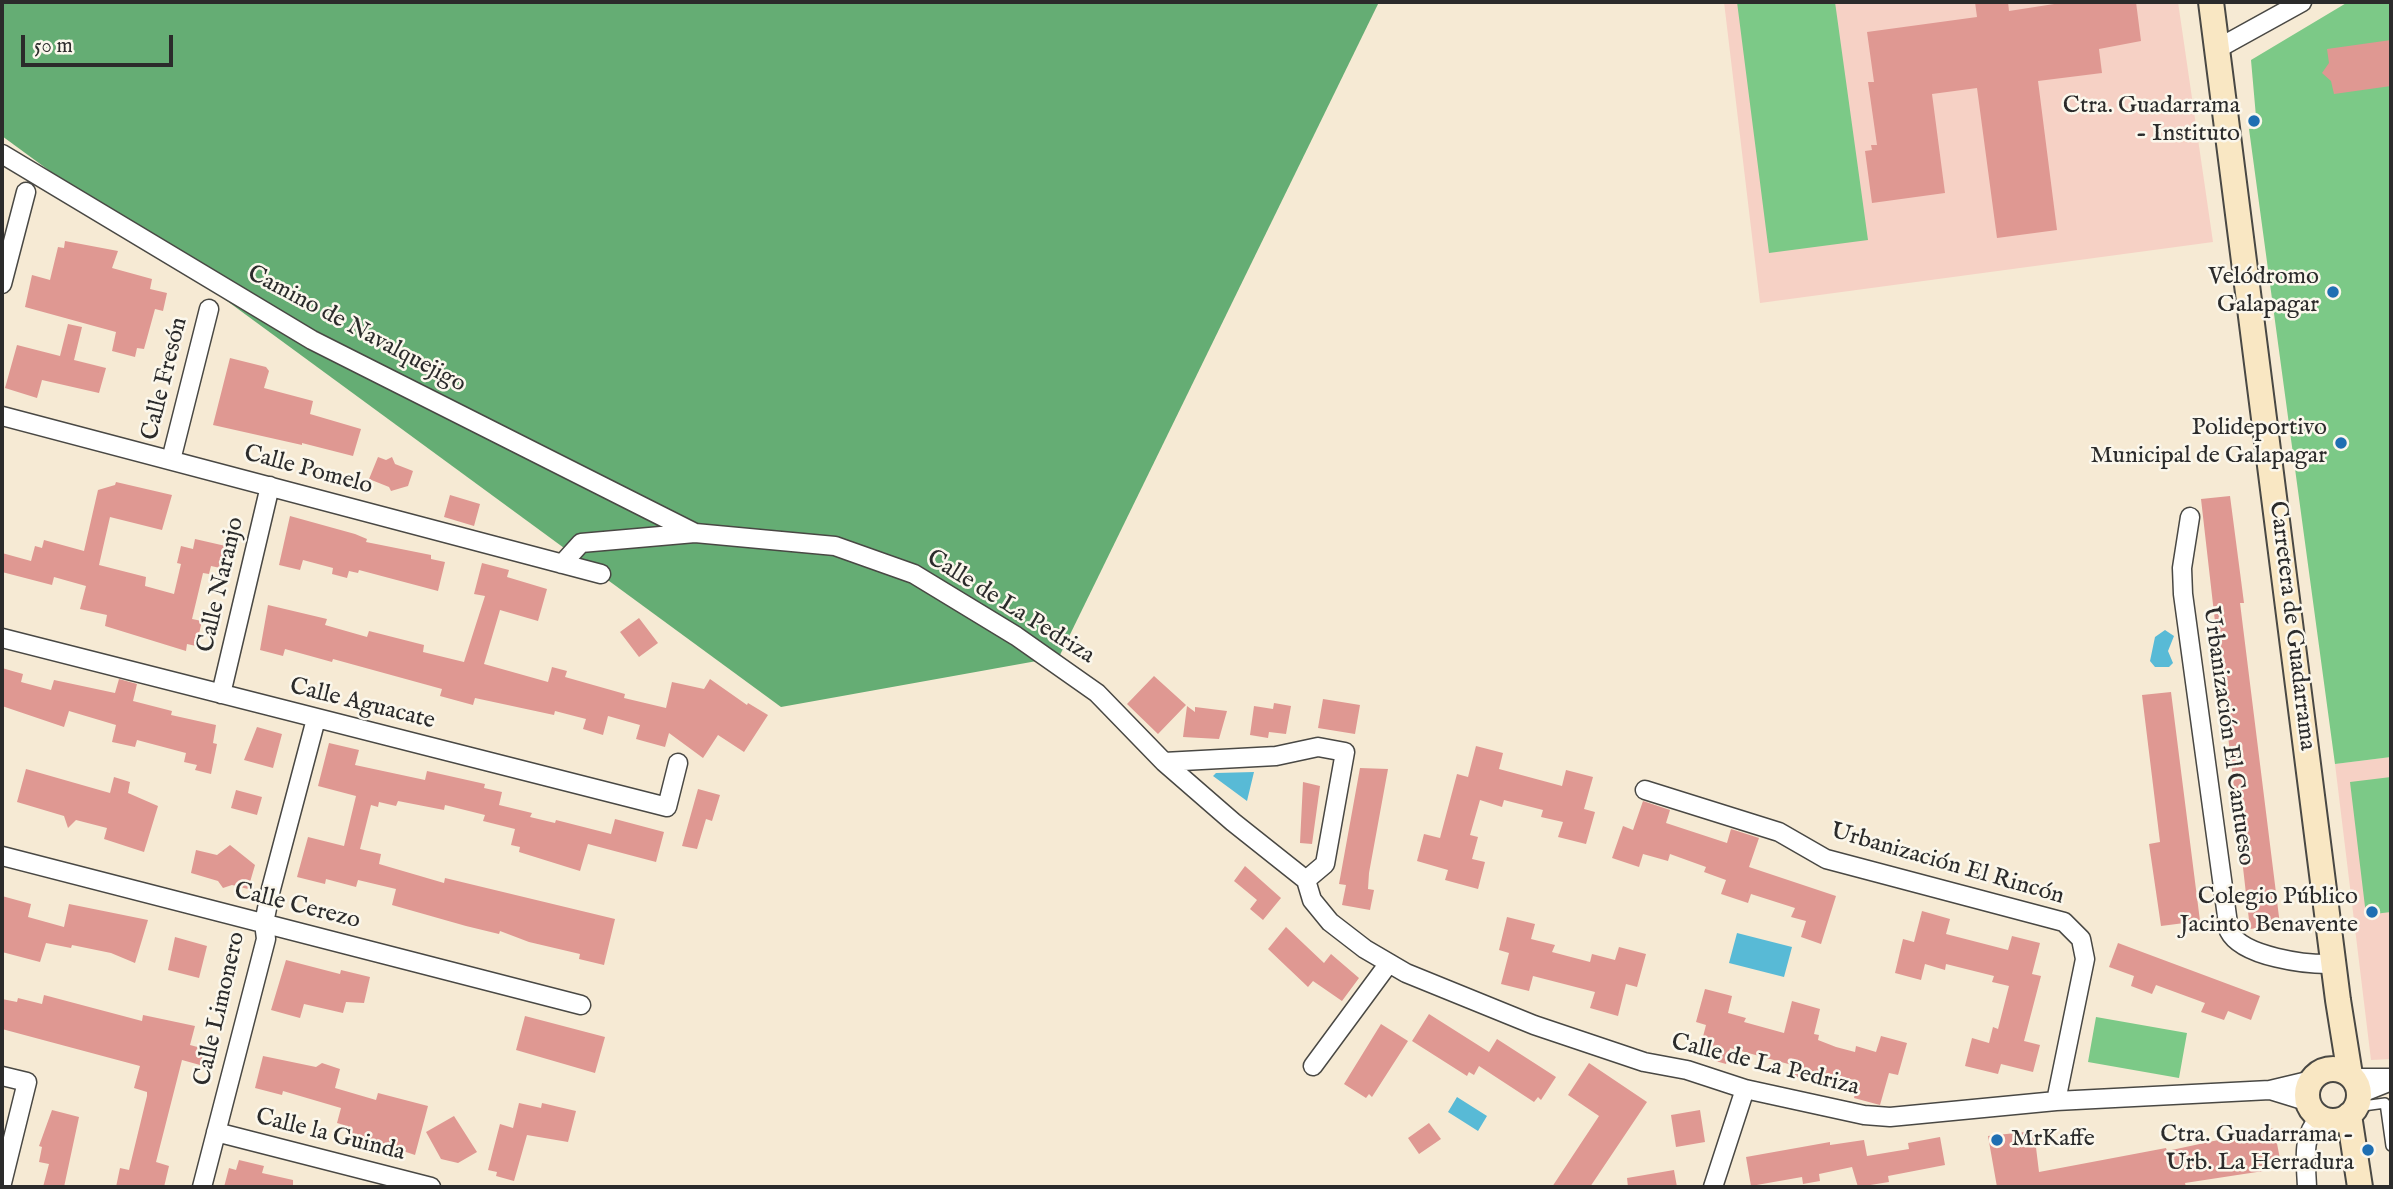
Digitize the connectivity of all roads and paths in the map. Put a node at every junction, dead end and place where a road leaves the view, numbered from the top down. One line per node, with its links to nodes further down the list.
1 (2211, 2): 3 (main road, Carretera de Guadarrama)
2 (2302, 2): 3 (street)
3 (2217, 49): 25 (main road, Carretera de Guadarrama)
4 (2, 154): 12 (street, Camino de Navalquejigo)
5 (26, 192): 6 (street)
6 (2, 284)
7 (209, 309): 9 (street, Calle Fresón)
8 (2, 416): 9 (street, Calle Pomelo)
9 (171, 460): 10 (street, Calle Pomelo)
10 (270, 486): 13 (street, Calle Pomelo); 16 (street, Calle Naranjo)
11 (2190, 517): 25 (street, Urbanización El Cantueso)
12 (695, 533): 13 (street, Calle de La Pedriza); 18 (street, Calle de La Pedriza)
13 (562, 564): 14 (street, Calle Pomelo)
14 (601, 574)
15 (2, 638): 16 (street, Calle Aguacate)
16 (221, 695): 17 (street, Calle Aguacate)
17 (316, 719): 19 (street, Calle Aguacate); 23 (street, Calle Limonero)
18 (1164, 762): 22 (street, Calle de La Pedriza); 22 (street)
19 (678, 763)
20 (1645, 790): 32 (street, Urbanización El Rincón)
21 (2, 856): 23 (street, Calle Cerezo)
22 (1306, 880): 24 (street, Calle de La Pedriza)
23 (264, 923): 26 (street, Calle Cerezo); 33 (street, Calle Limonero)
24 (1389, 963): 27 (street); 30 (street, Calle de La Pedriza)
25 (2334, 964): 31 (main road, Carretera de Guadarrama)
26 (581, 1005)
27 (1314, 1066)
28 (2, 1076): 36 (street)
29 (2391, 1080): 31 (street, Calle de La Pedriza)
30 (1745, 1088): 32 (street, Calle de La Pedriza); 39 (street)
31 (2336, 1096): 32 (street, Calle de La Pedriza); 34 (lane); 35 (main road, Carretera de Guadarrama); 40 (street)
32 (2056, 1101)
33 (216, 1132): 37 (street, Calle Limonero); 38 (street, Calle la Guinda)
34 (2391, 1146)
35 (2359, 1182)
36 (2, 1183)
37 (202, 1187)
38 (431, 1187)
39 (1713, 1187)
40 (2308, 1187)

